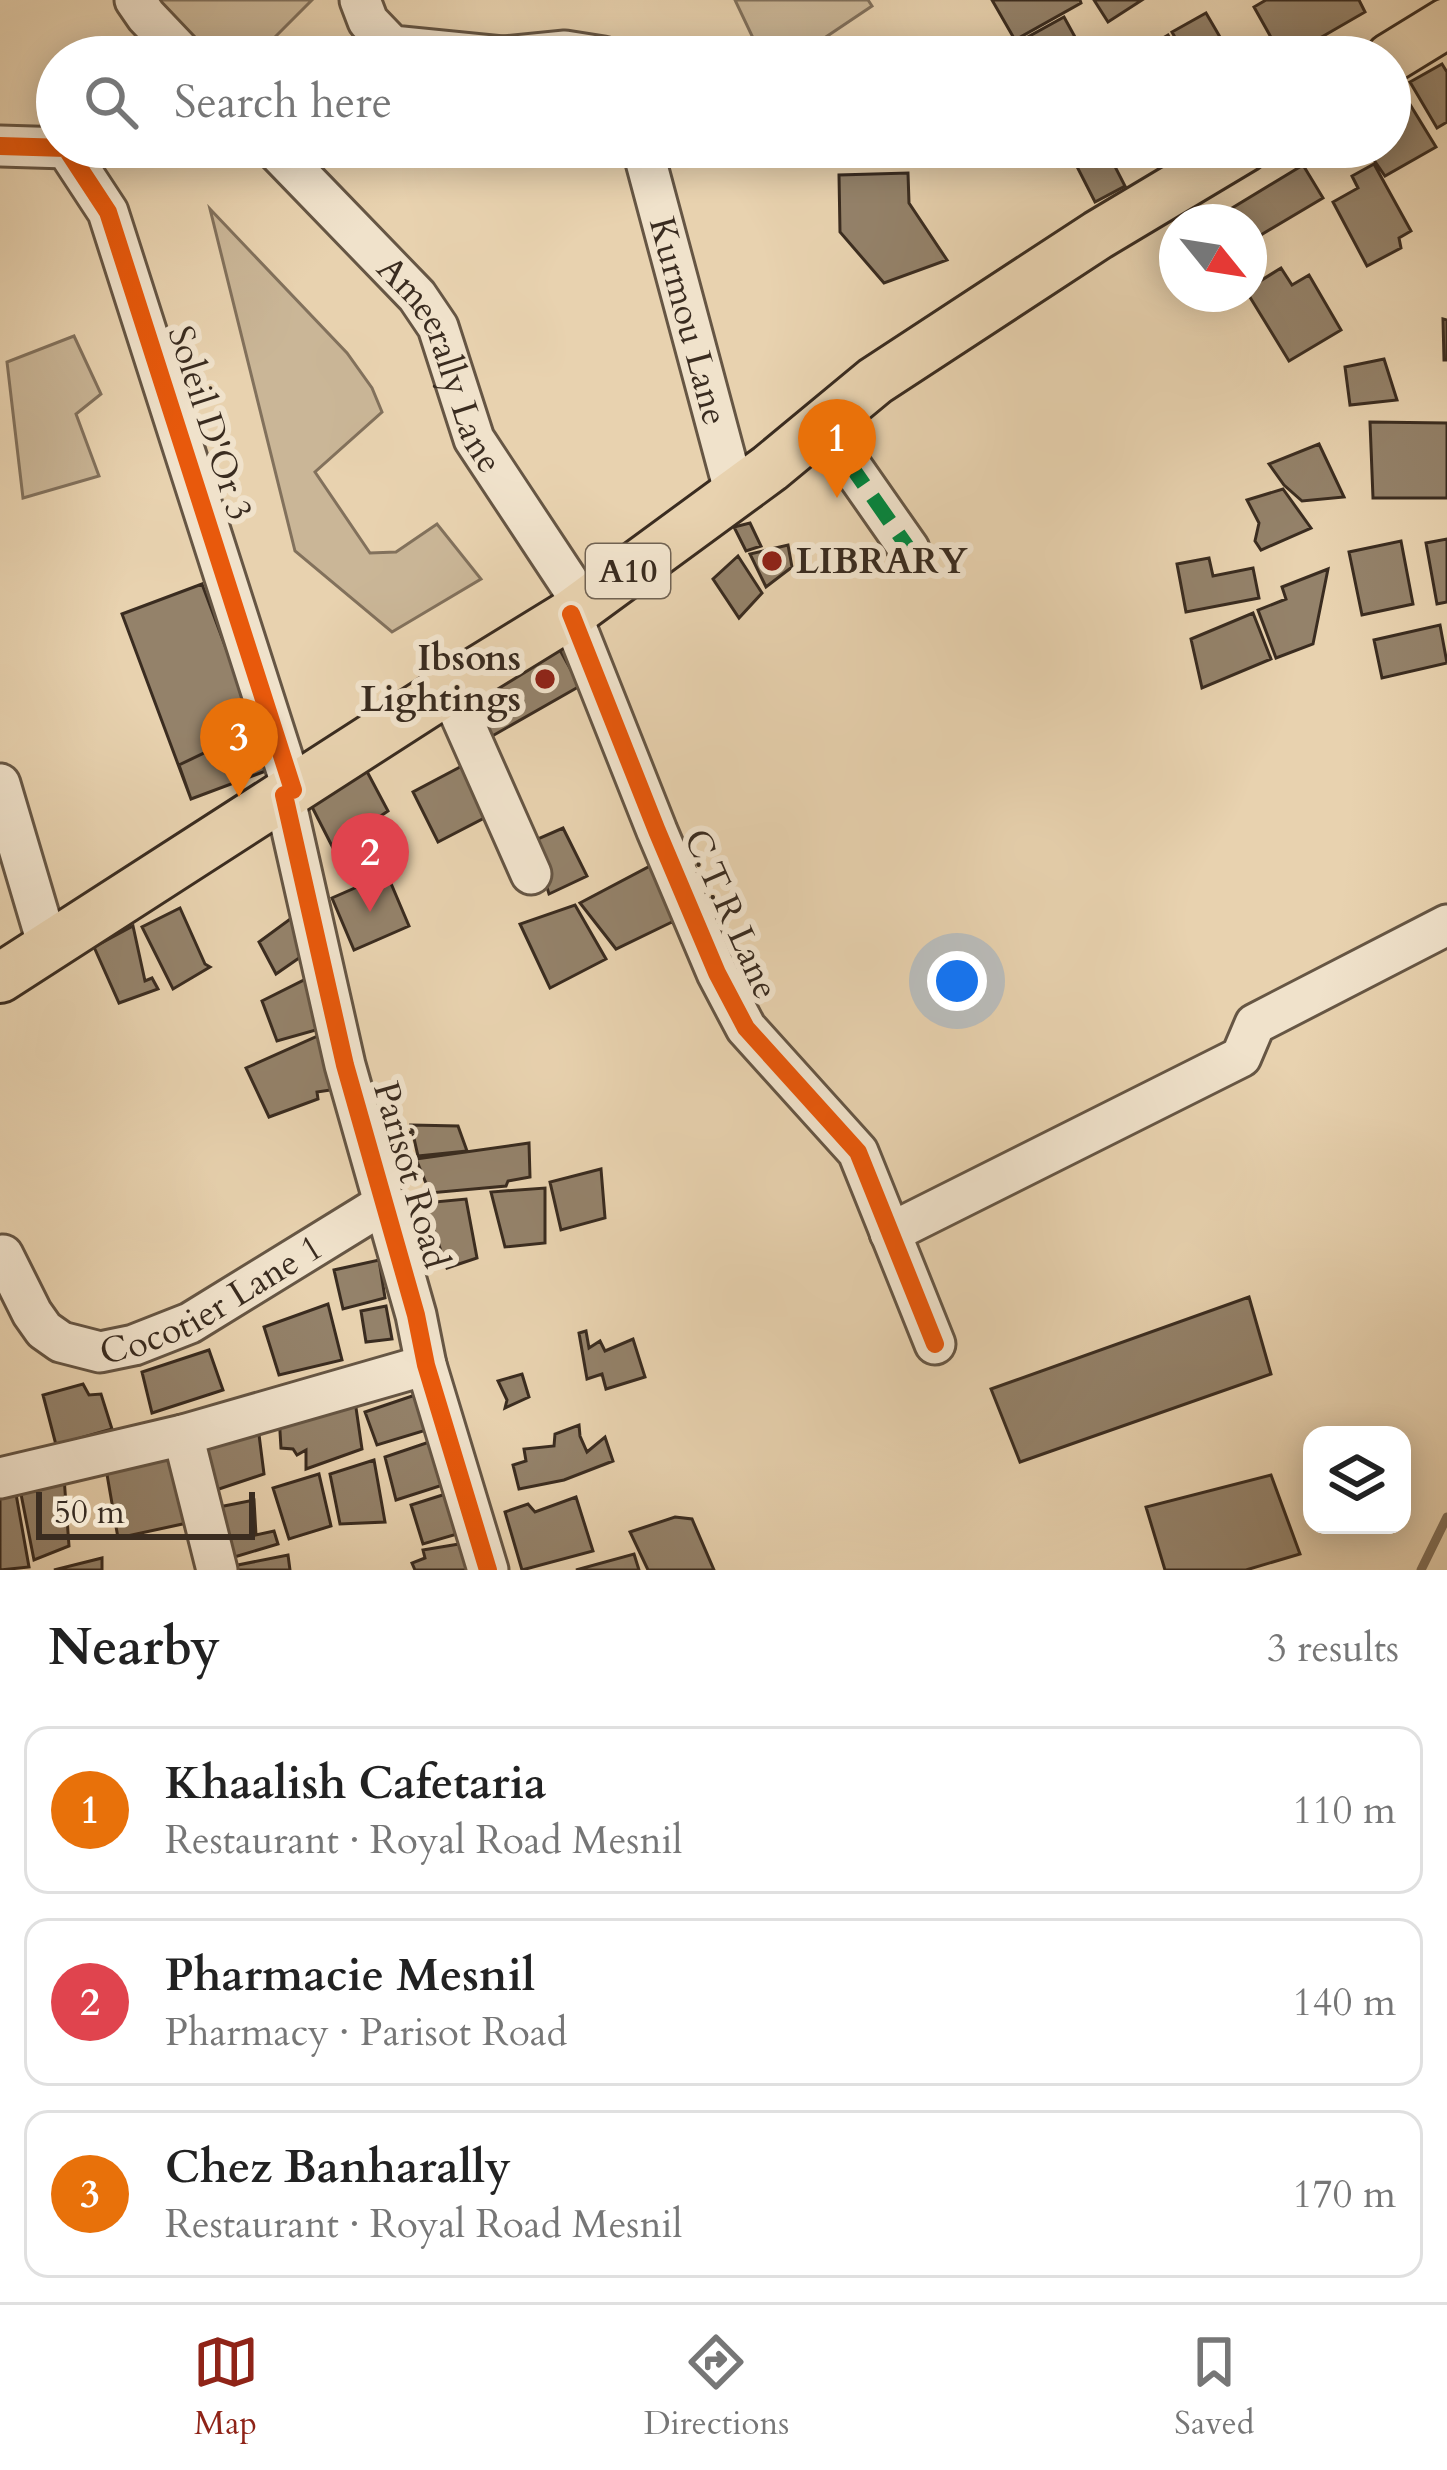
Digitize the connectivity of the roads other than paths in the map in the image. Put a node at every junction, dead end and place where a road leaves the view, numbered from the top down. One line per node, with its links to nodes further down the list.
1 (135, 0): 4 (street)
2 (360, 0): 5 (street)
3 (1447, 23): 6 (main road)
4 (165, 36)
5 (382, 36)
6 (1411, 45)
7 (0, 146): 8 (street, Soleil D'Or 3)
8 (36, 147)
9 (79, 168): 19 (street, Soleil D'Or 3)
10 (293, 168): 16 (street, Ameerally Lane)
11 (648, 168): 14 (street, Kurmou Lane)
12 (1210, 168): 13 (main road, A10)
13 (821, 423): 14 (main road, A10); 15 (street)
14 (735, 494): 16 (main road, A10)
15 (909, 549)
16 (577, 609): 17 (main road, A10); 25 (street, C.T.R Lane)
17 (449, 689): 19 (main road, A10); 20 (street)
18 (0, 784): 22 (street)
19 (289, 792): 22 (main road, A10); 24 (street, Parisot Road)
20 (530, 874)
21 (1447, 925): 25 (street)
22 (48, 946): 23 (main road, A10)
23 (0, 978)
24 (385, 1203): 26 (street, Cocotier Lane 1); 28 (street, Parisot Road)
25 (890, 1233): 27 (street, C.T.R Lane)
26 (3, 1255)
27 (935, 1344)
28 (426, 1365): 29 (street); 32 (street, Parisot Road)
29 (183, 1435): 30 (street); 31 (street)
30 (0, 1478)
31 (217, 1570)
32 (488, 1570)

